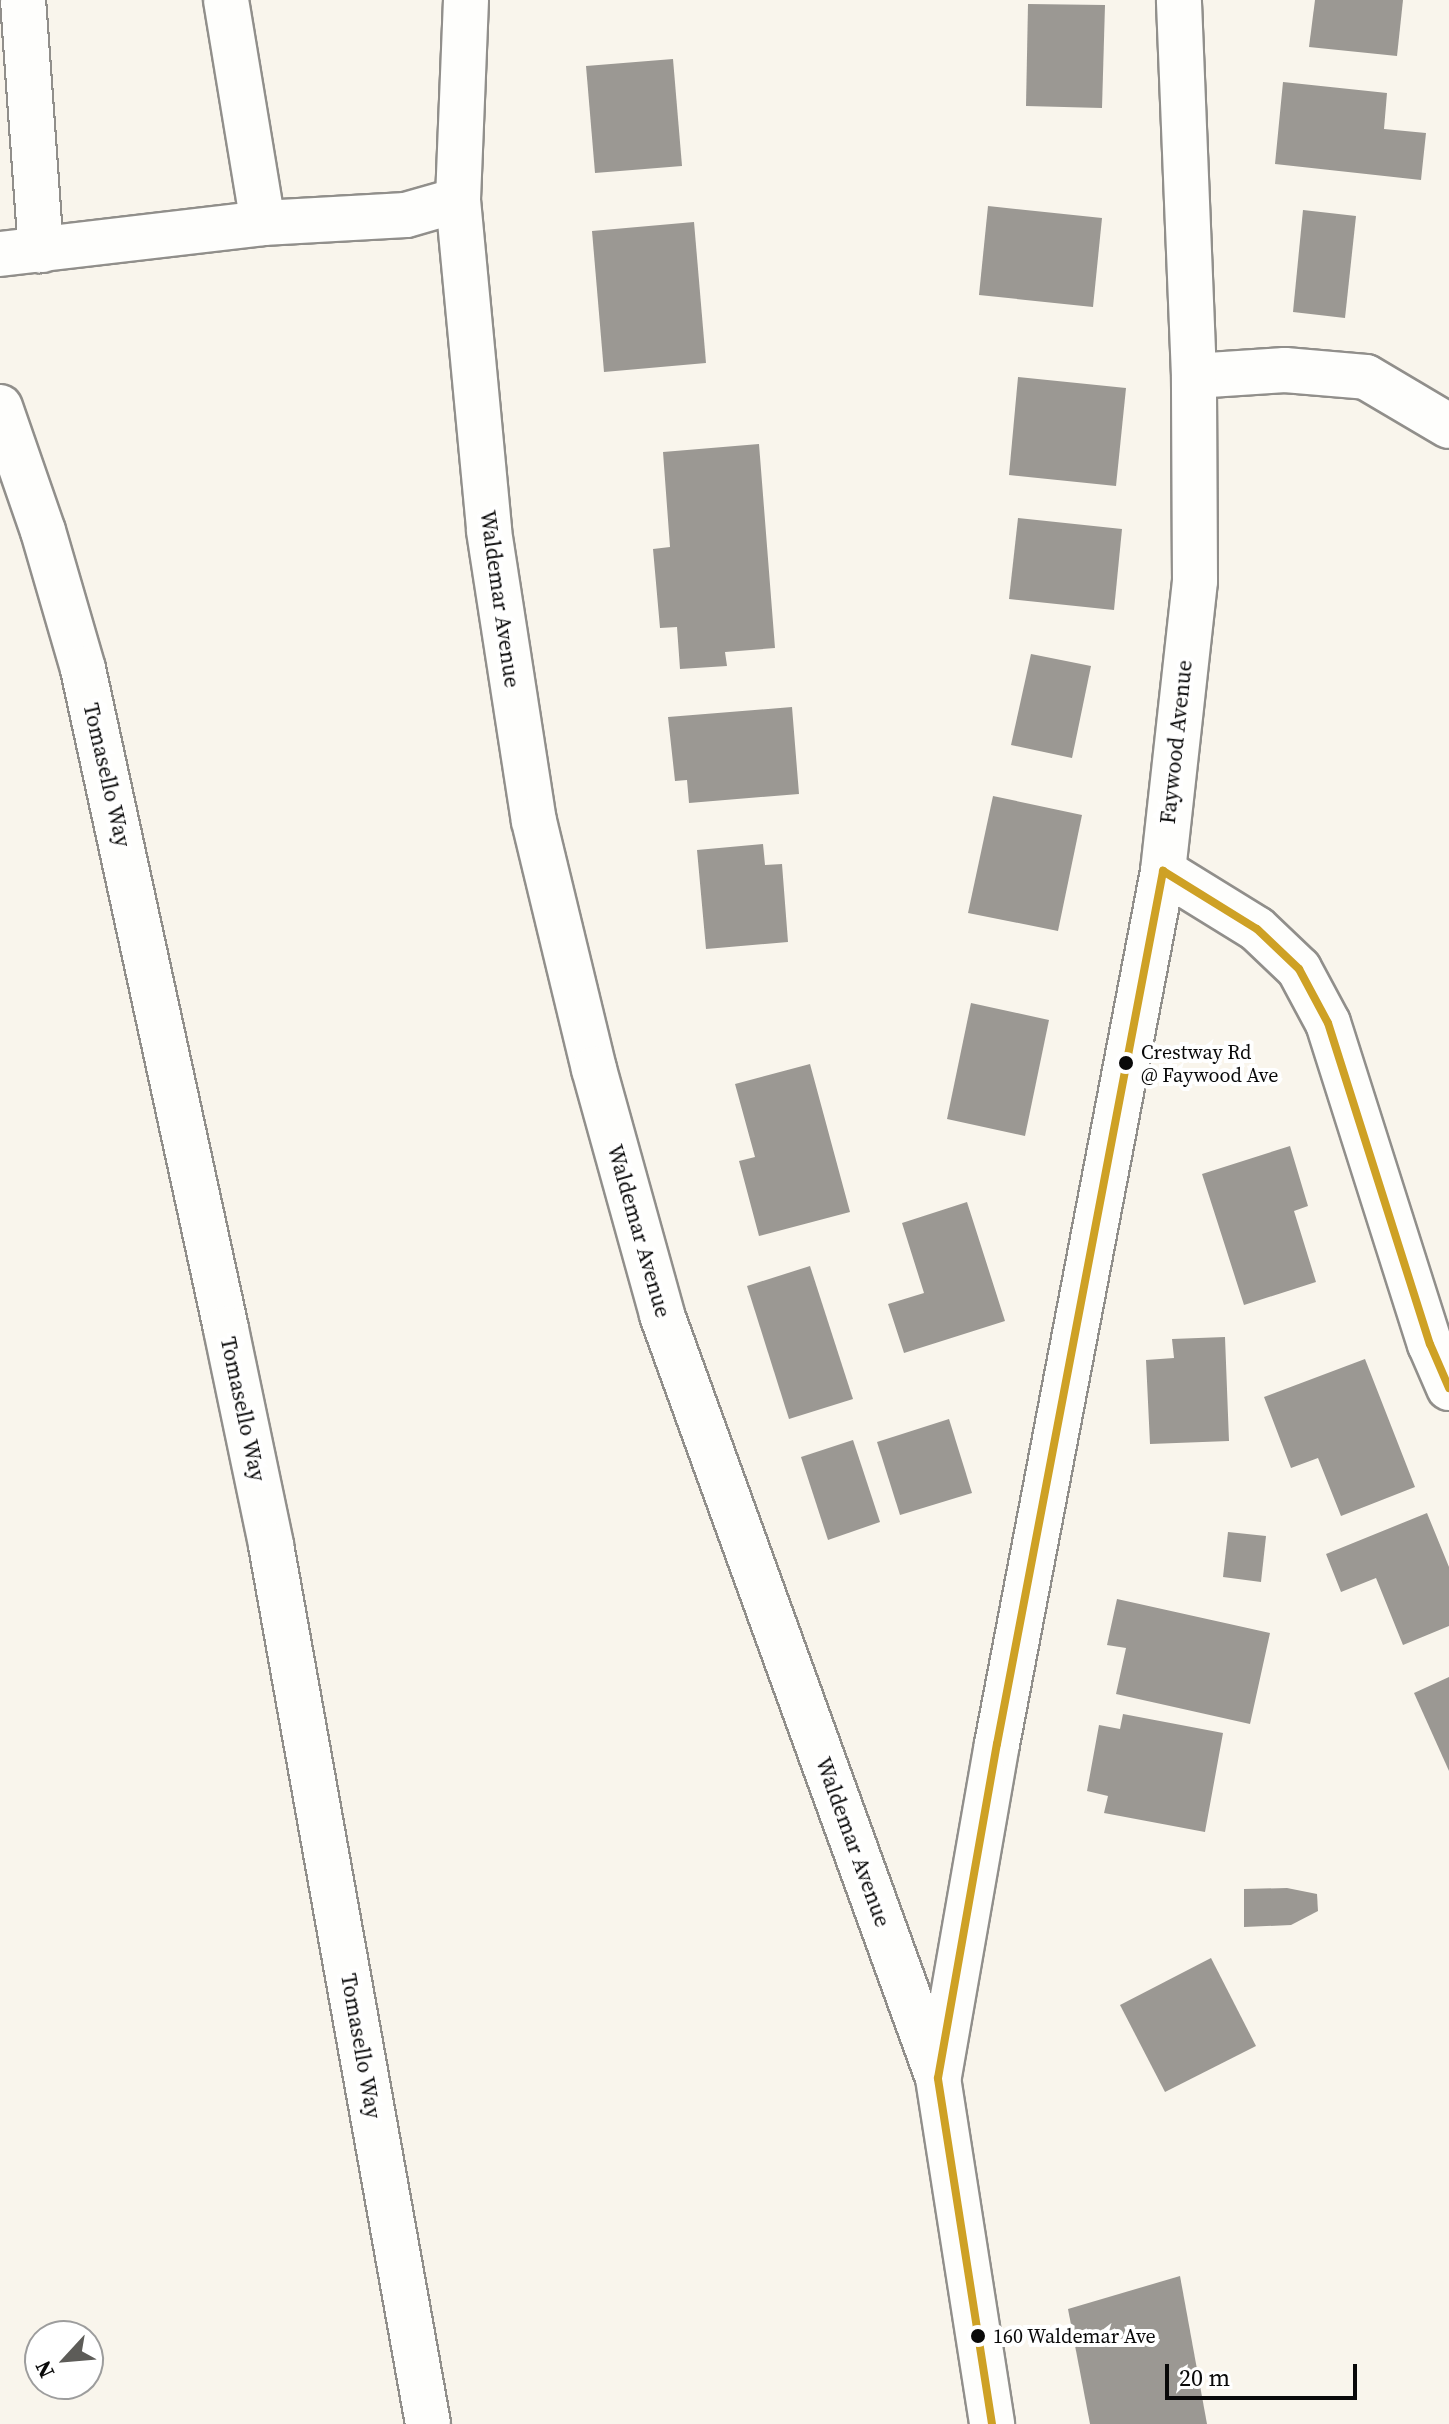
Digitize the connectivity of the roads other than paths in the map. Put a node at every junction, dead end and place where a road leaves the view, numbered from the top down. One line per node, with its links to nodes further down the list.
1 (23, 0): 7 (street)
2 (226, 0): 6 (street)
3 (466, 0): 5 (street, Waldemar Avenue)
4 (1179, 0): 8 (street, Faywood Avenue)
5 (458, 200): 6 (street); 13 (street, Waldemar Avenue)
6 (263, 223): 7 (street)
7 (20, 252)
8 (1194, 376): 10 (street); 11 (street, Faywood Avenue)
9 (0, 407): 14 (street, Tomasello Way)
10 (1449, 426)
11 (1163, 871): 12 (street); 13 (street, Faywood Avenue)
12 (1449, 1388)
13 (938, 2078): 15 (street, Waldemar Avenue)
14 (428, 2424)
15 (992, 2424)

